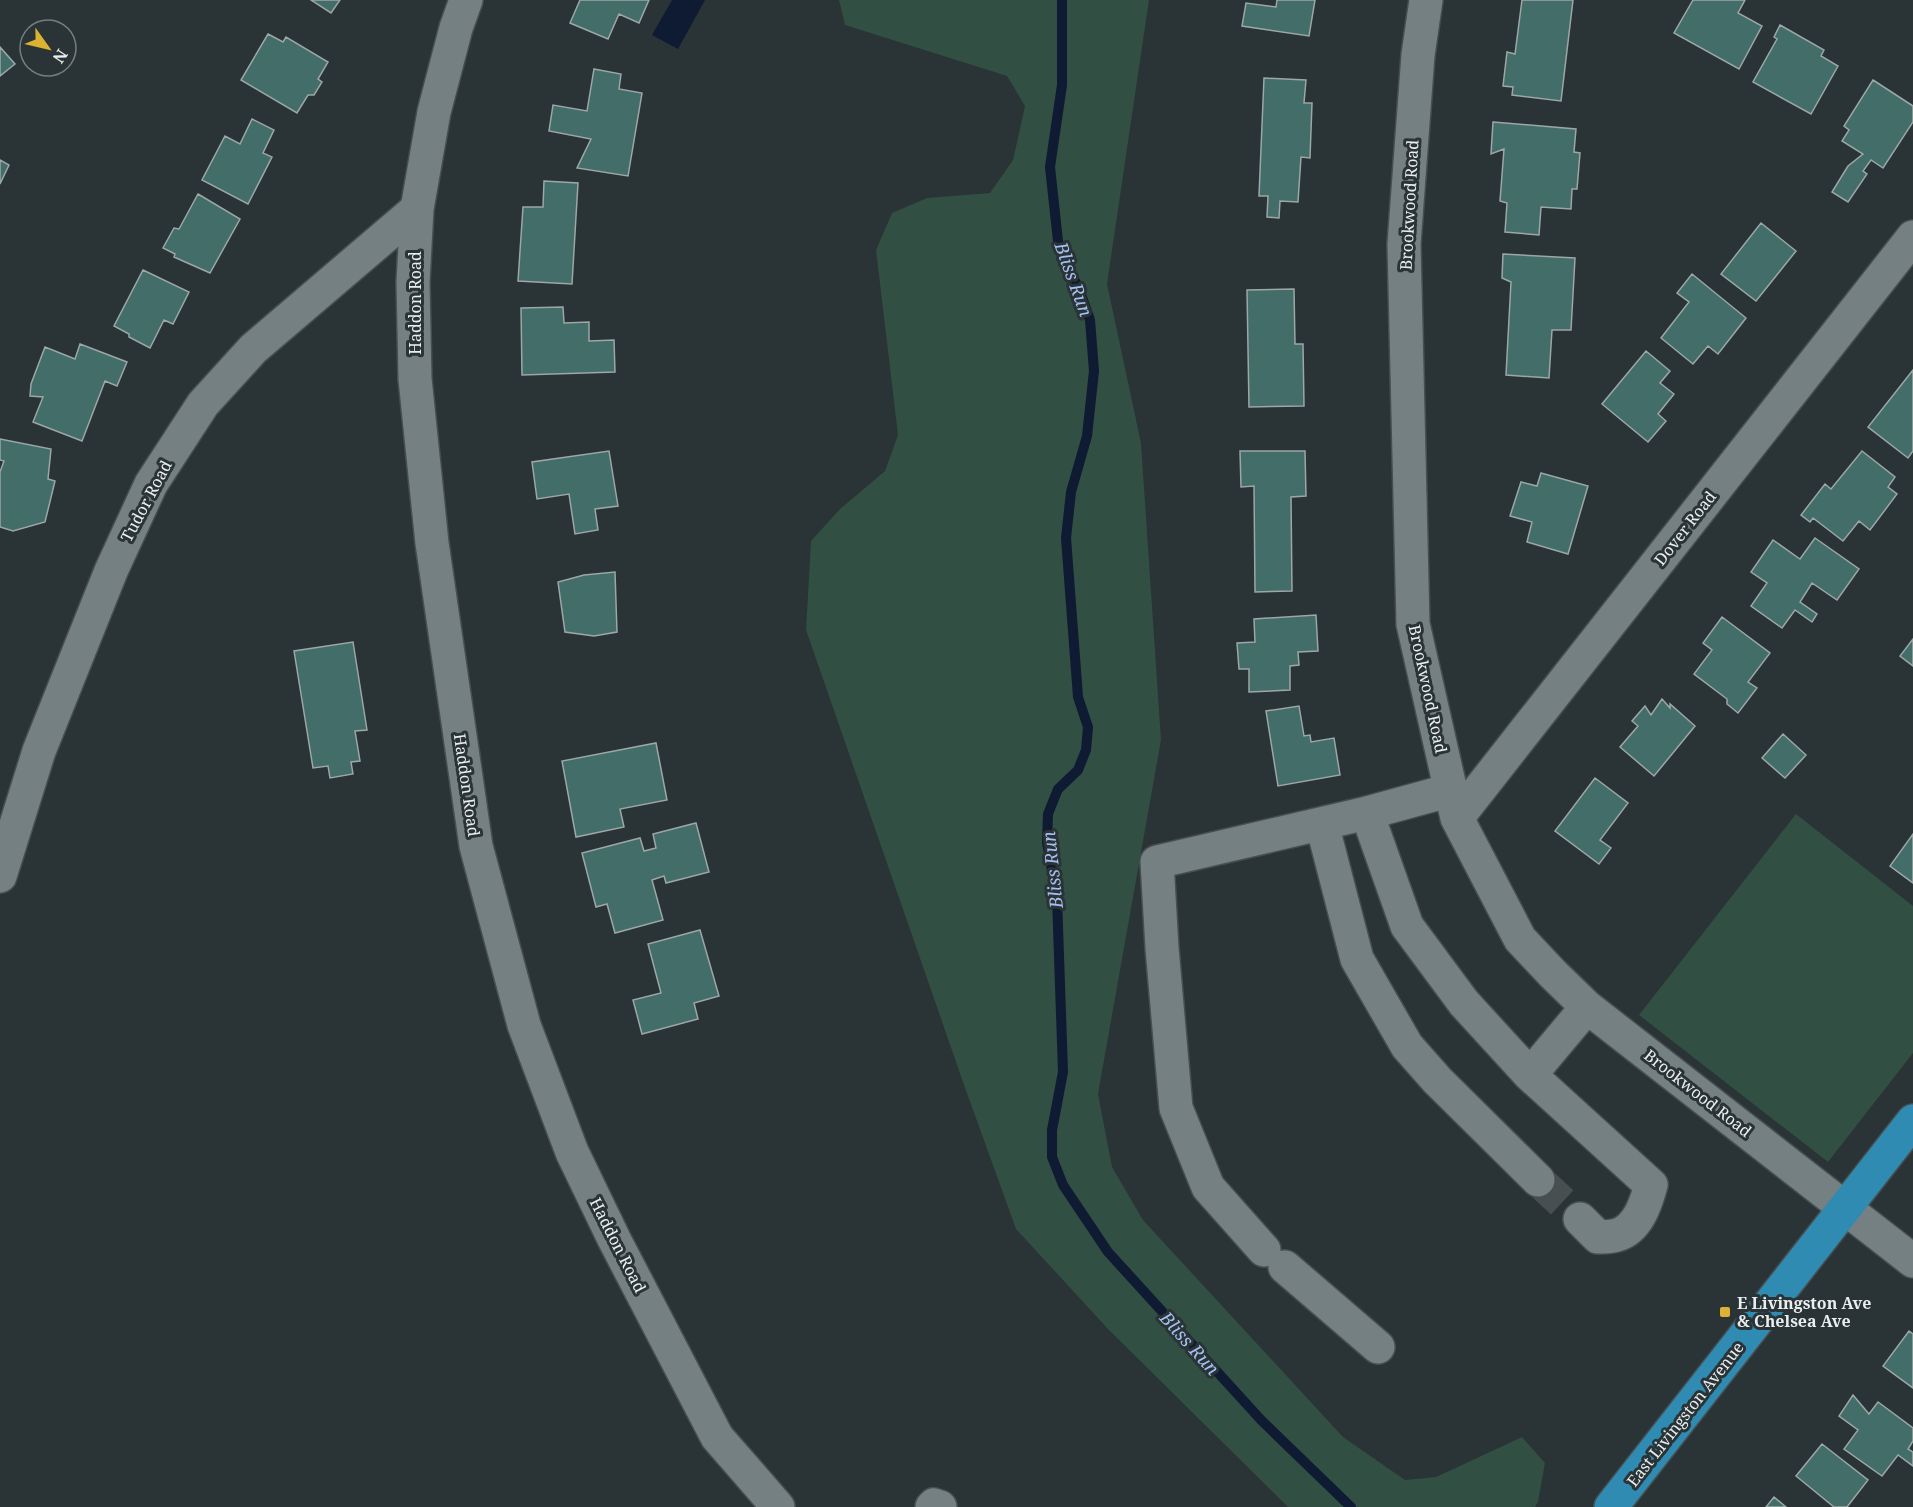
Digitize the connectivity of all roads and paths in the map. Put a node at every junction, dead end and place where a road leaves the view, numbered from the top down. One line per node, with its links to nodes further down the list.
1 (466, 0): 3 (street, Haddon Road)
2 (1426, 0): 5 (street, Brookwood Road)
3 (417, 208): 8 (street, Tudor Road); 17 (street, Haddon Road)
4 (1913, 237): 5 (street, Dover Road)
5 (1454, 804): 6 (street); 9 (street, Brookwood Road)
6 (1367, 813): 7 (street); 10 (street)
7 (1322, 824): 12 (street); 16 (street)
8 (0, 876)
9 (1587, 1007): 10 (street); 13 (street, Brookwood Road)
10 (1530, 1075): 14 (street)
11 (1913, 1122): 13 (main road, East Livingston Avenue)
12 (1538, 1180)
13 (1846, 1209): 15 (street, Brookwood Road); 20 (main road, East Livingston Avenue)
14 (1580, 1219)
15 (1913, 1261)
16 (1378, 1347)
17 (778, 1507)
18 (932, 1507): 19 (street)
19 (940, 1507)
20 (1611, 1507)

